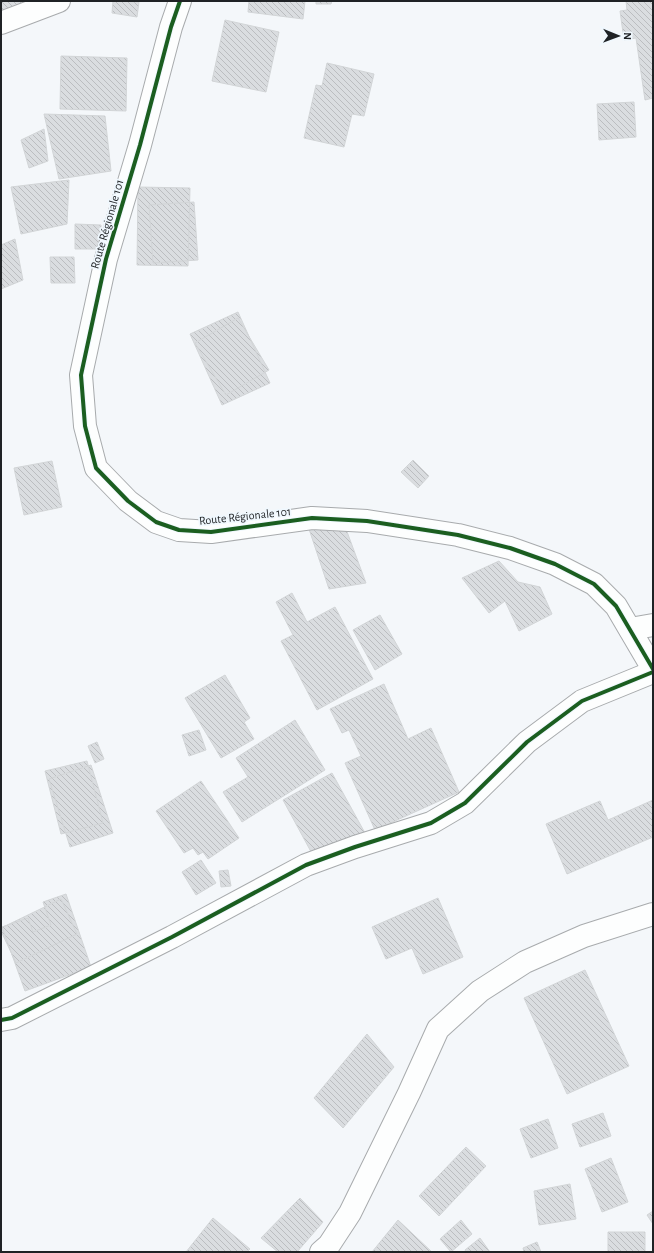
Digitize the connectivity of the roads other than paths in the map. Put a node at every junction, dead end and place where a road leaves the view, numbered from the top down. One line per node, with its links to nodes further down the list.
1 (59, 1): 3 (street)
2 (180, 1): 5 (street, Route Régionale 101)
3 (1, 23)
4 (653, 625): 5 (street)
5 (630, 629): 6 (street, Route Régionale 101)
6 (653, 669)
7 (653, 672): 9 (street)
8 (653, 914): 10 (street)
9 (1, 1020)
10 (321, 1252)

